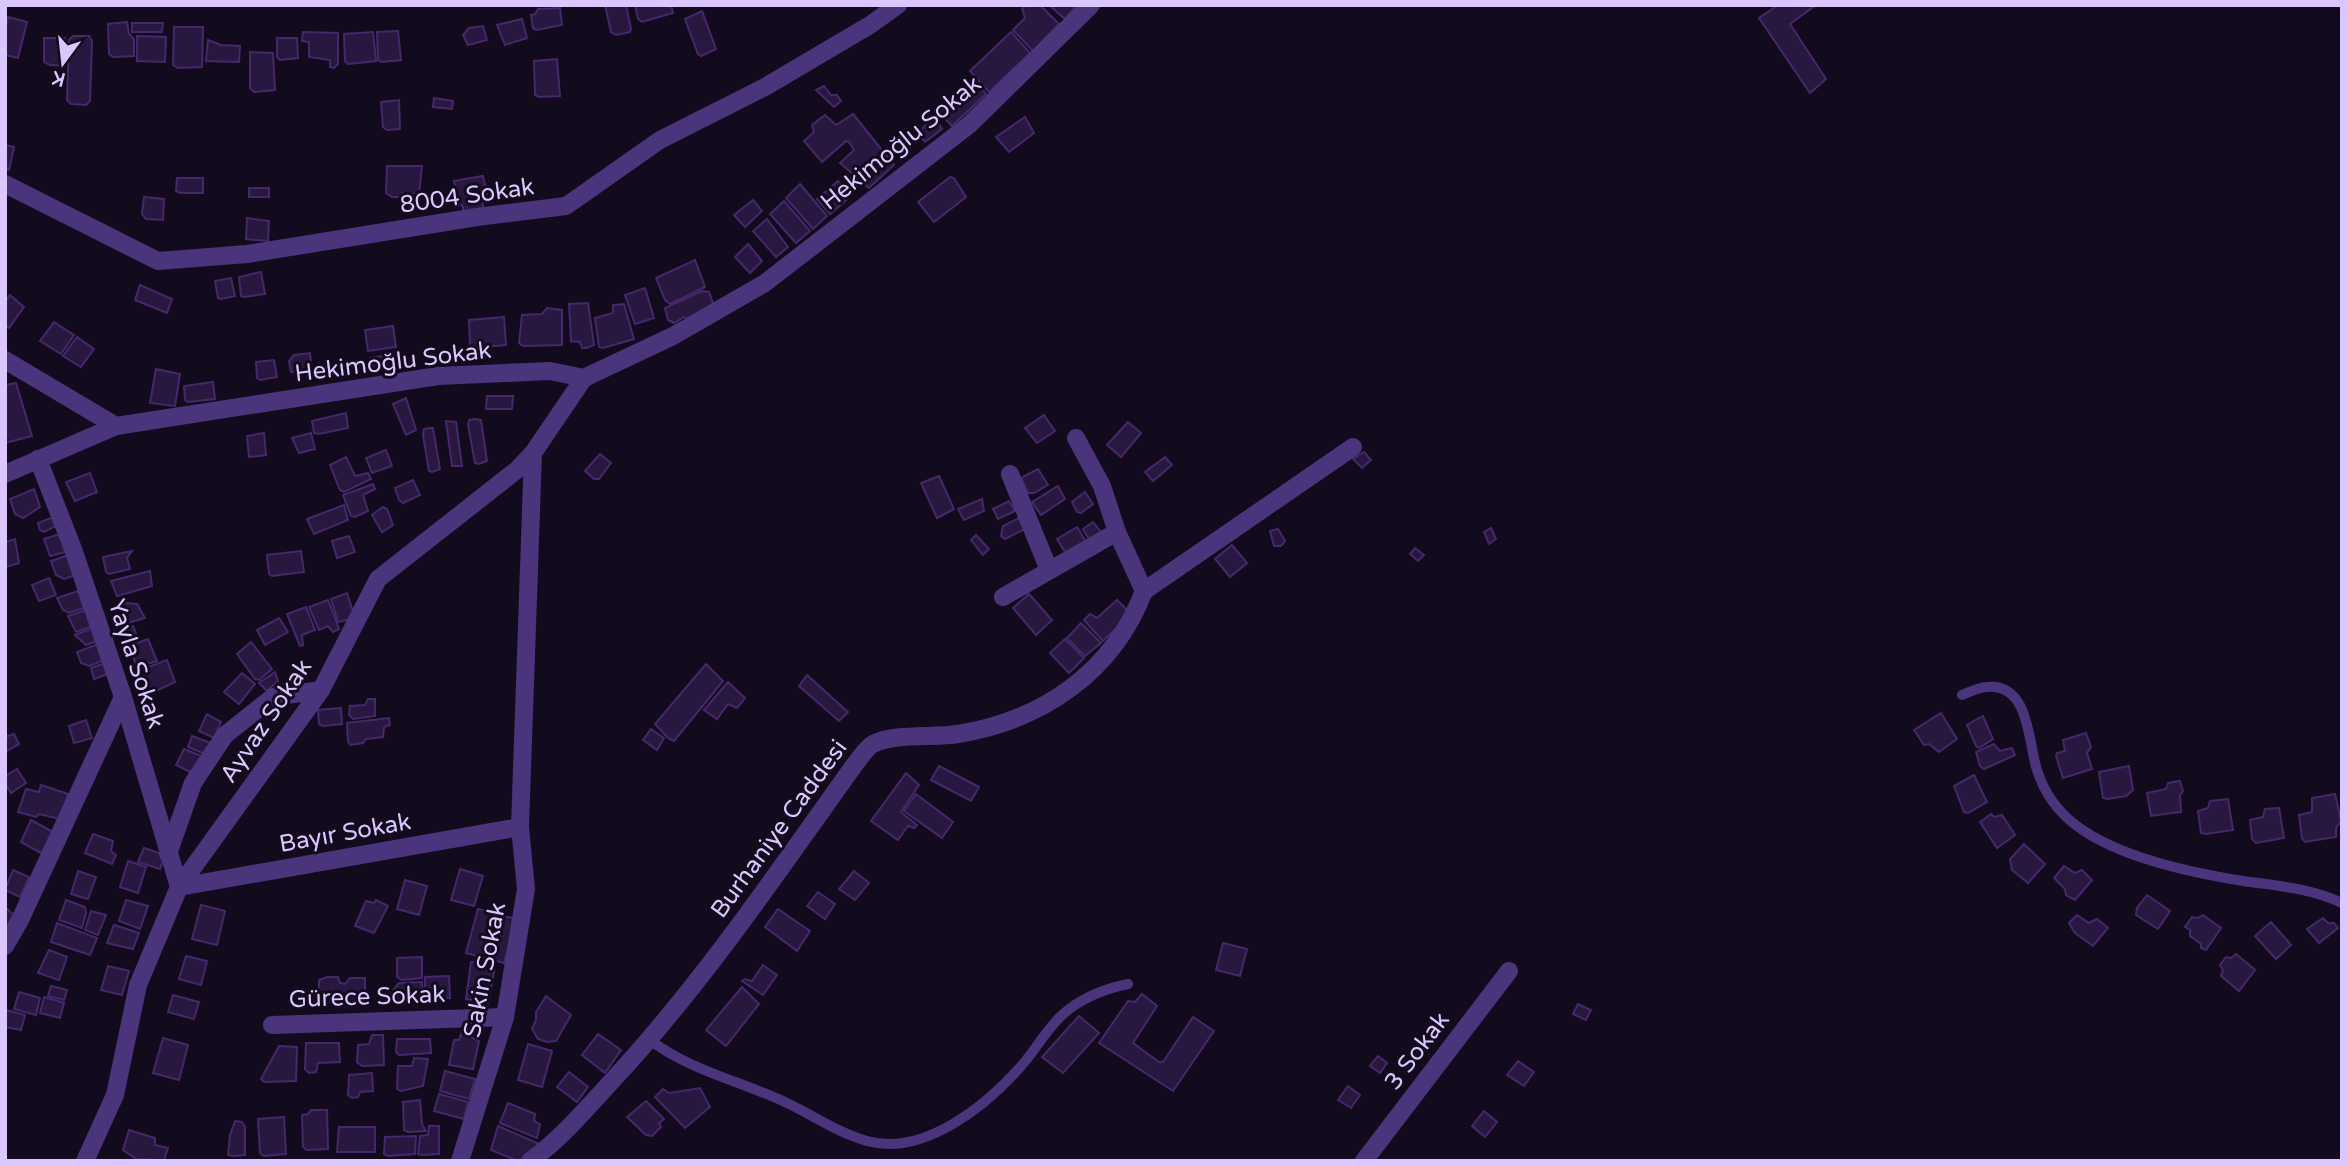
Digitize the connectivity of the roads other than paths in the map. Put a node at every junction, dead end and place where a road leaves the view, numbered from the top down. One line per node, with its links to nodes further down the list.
1 (898, 5): 3 (street, 8004 Sokak)
2 (1091, 5): 5 (street, Hekimoğlu Sokak)
3 (5, 184)
4 (5, 360): 6 (street)
5 (584, 378): 6 (street, Hekimoğlu Sokak); 9 (street, Ayvaz Sokak)
6 (116, 426): 10 (street, Hekimoğlu Sokak)
7 (1076, 438): 13 (street)
8 (1353, 447): 15 (street)
9 (533, 453): 17 (street, Ayvaz Sokak); 20 (street, Sakin Sokak)
10 (38, 459): 11 (street, Hekimoğlu Sokak); 19 (street, Yayla Sokak)
11 (5, 474)
12 (1010, 474): 14 (street)
13 (1117, 532): 14 (street); 15 (street)
14 (1049, 570): 16 (street)
15 (1144, 591): 29 (street, Burhaniye Caddesi)
16 (1003, 597)
17 (321, 690): 21 (street); 22 (street, Ayvaz Sokak)
18 (1962, 695): 23 (lane)
19 (123, 697): 21 (street, Yayla Sokak); 24 (street)
20 (520, 827): 22 (street, Bayır Sokak); 27 (street, Sakin Sokak)
21 (168, 854): 22 (street, Yayla Sokak)
22 (179, 887): 30 (street, Ayvaz Sokak)
23 (2342, 903)
24 (5, 946)
25 (1509, 971): 33 (street, 3 Sokak)
26 (1128, 984): 29 (lane)
27 (505, 1017): 28 (street, Gürece Sokak); 31 (street, Sakin Sokak)
28 (272, 1025)
29 (650, 1040): 32 (street, Burhaniye Caddesi)
30 (88, 1159)
31 (460, 1161)
32 (530, 1161)
33 (1364, 1161)

